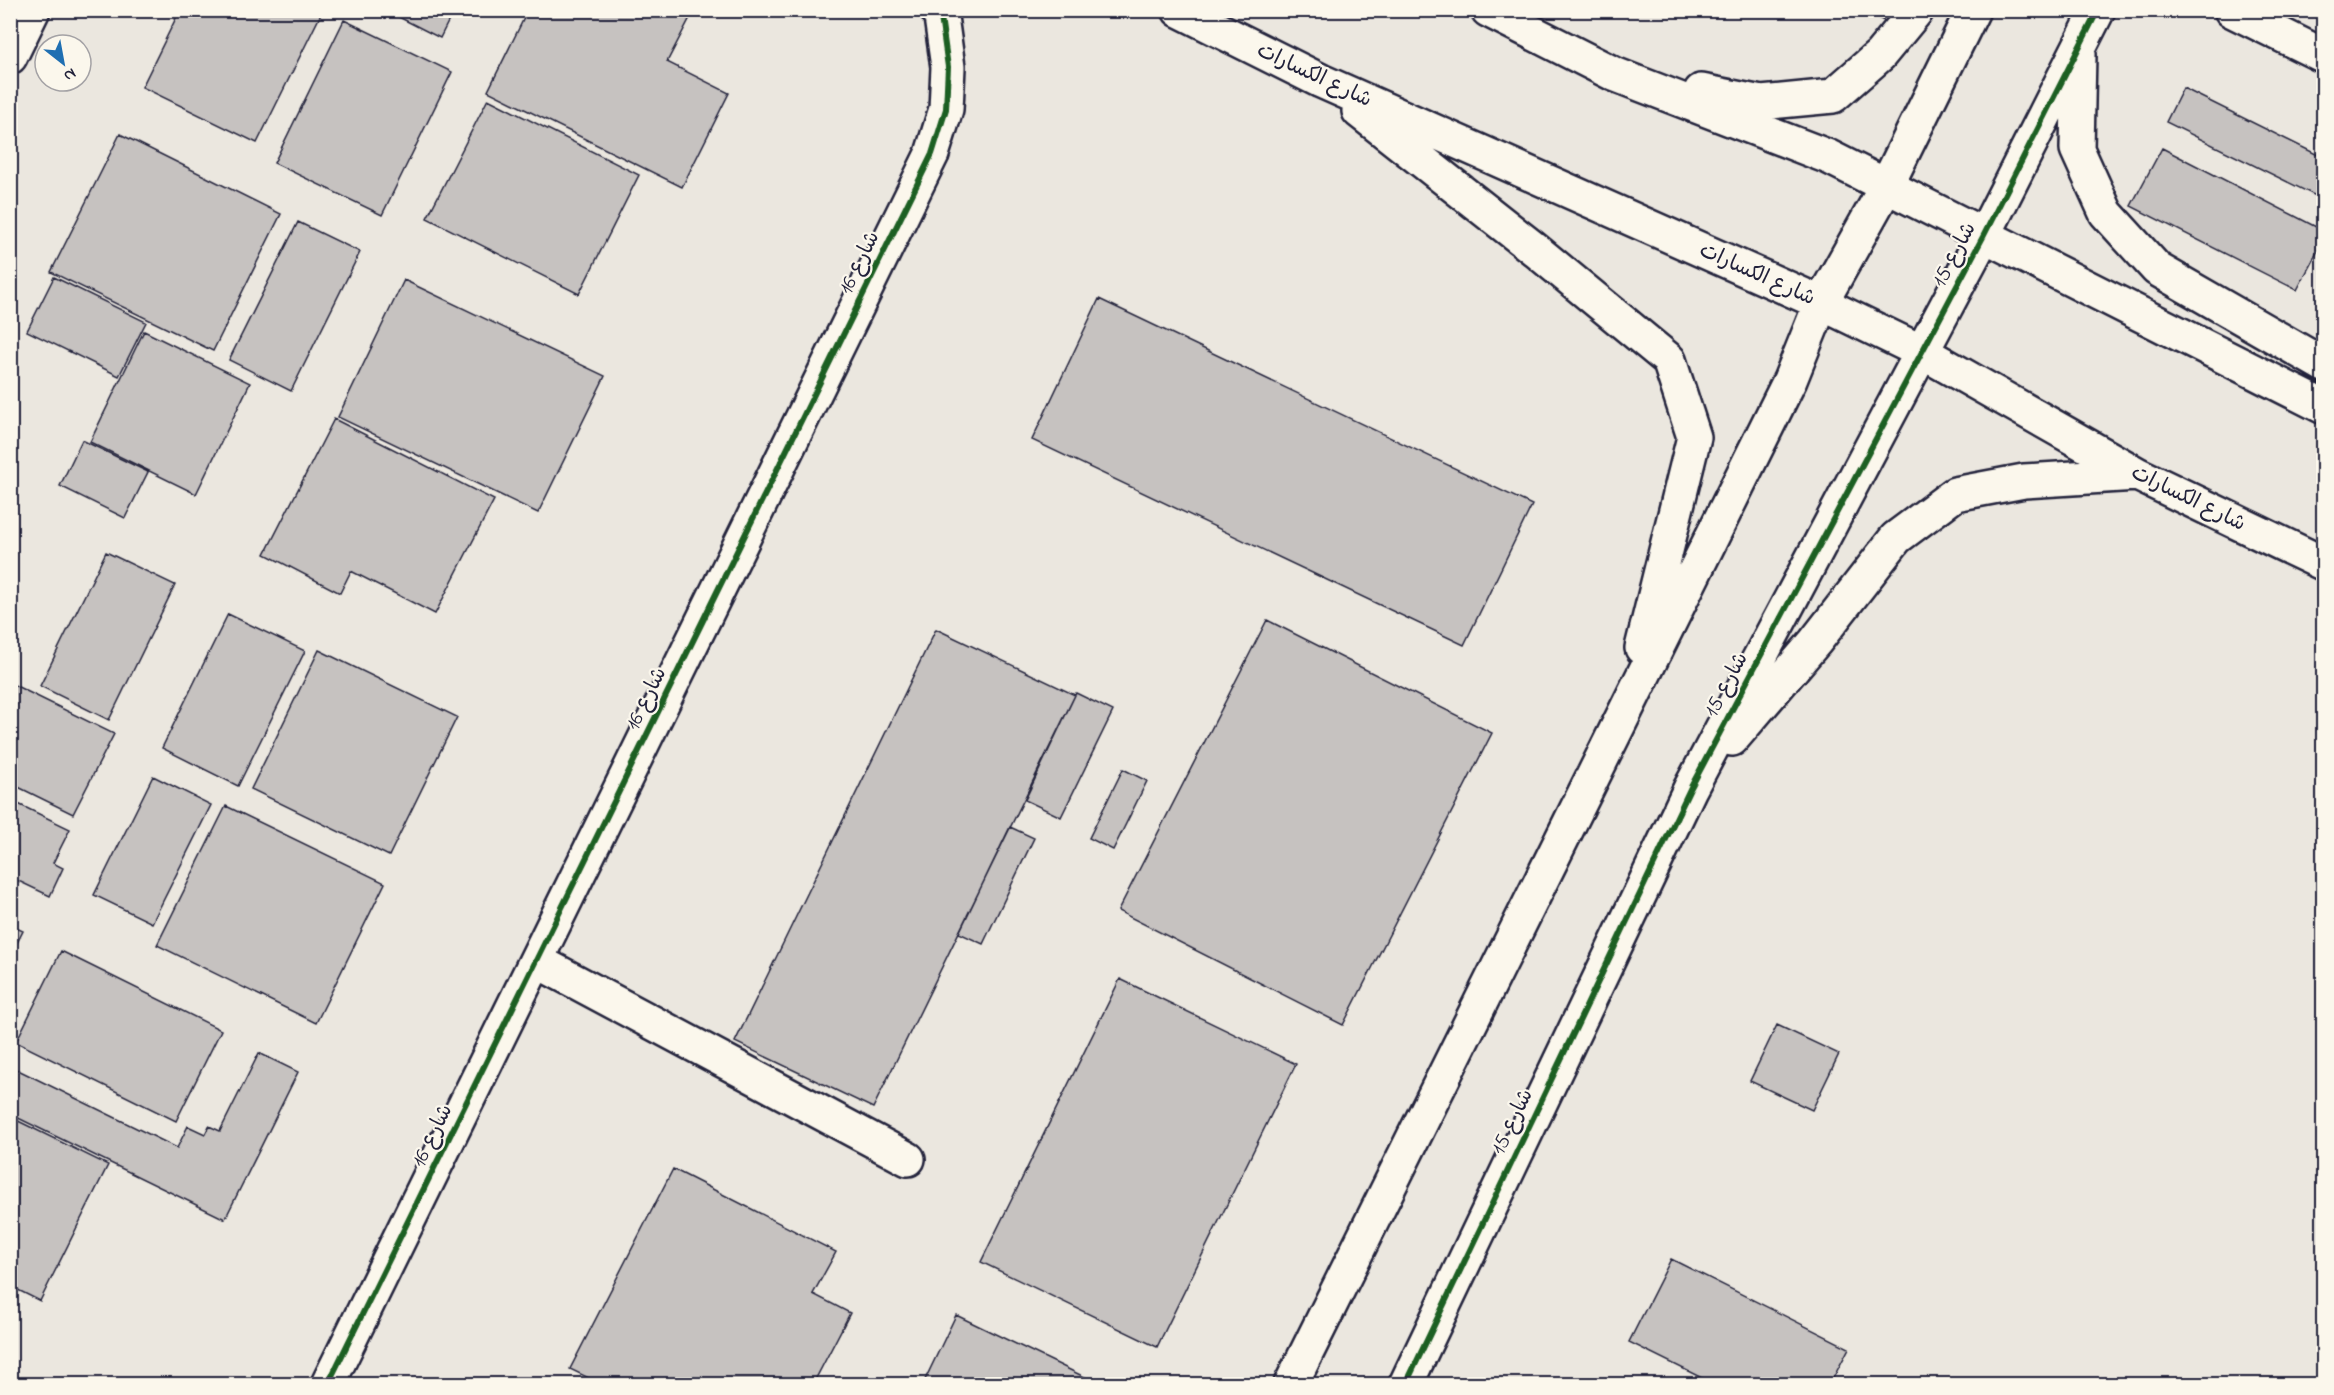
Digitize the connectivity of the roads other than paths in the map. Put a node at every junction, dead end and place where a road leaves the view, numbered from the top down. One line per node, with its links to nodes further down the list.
1 (33, 10): 11 (street)
2 (1179, 10): 13 (street, شارع الكسارات)
3 (1488, 10): 12 (street)
4 (1917, 10): 12 (street)
5 (1973, 10): 14 (street)
6 (2098, 10): 9 (street, شارع 15)
7 (2230, 10): 10 (street)
8 (939, 14): 24 (street, شارع 16)
9 (2079, 50): 15 (street, شارع 15); 18 (street)
10 (2324, 56)
11 (10, 57)
12 (1614, 74): 14 (street)
13 (1321, 81): 16 (street, شارع الكسارات); 22 (street)
14 (1886, 187): 15 (street); 16 (street)
15 (1984, 235): 17 (street, شارع 15); 19 (street)
16 (1821, 303): 17 (street, شارع الكسارات); 22 (street)
17 (1922, 352): 20 (street, شارع الكسارات); 23 (street, شارع 15)
18 (2324, 365)
19 (2324, 407)
20 (2137, 474): 21 (street, شارع الكسارات); 23 (street)
21 (2324, 564)
22 (1627, 708): 27 (street)
23 (1690, 789): 28 (street, شارع 15)
24 (537, 961): 25 (street); 26 (street, شارع 16)
25 (908, 1158)
26 (328, 1384)
27 (1291, 1384)
28 (1406, 1384)

